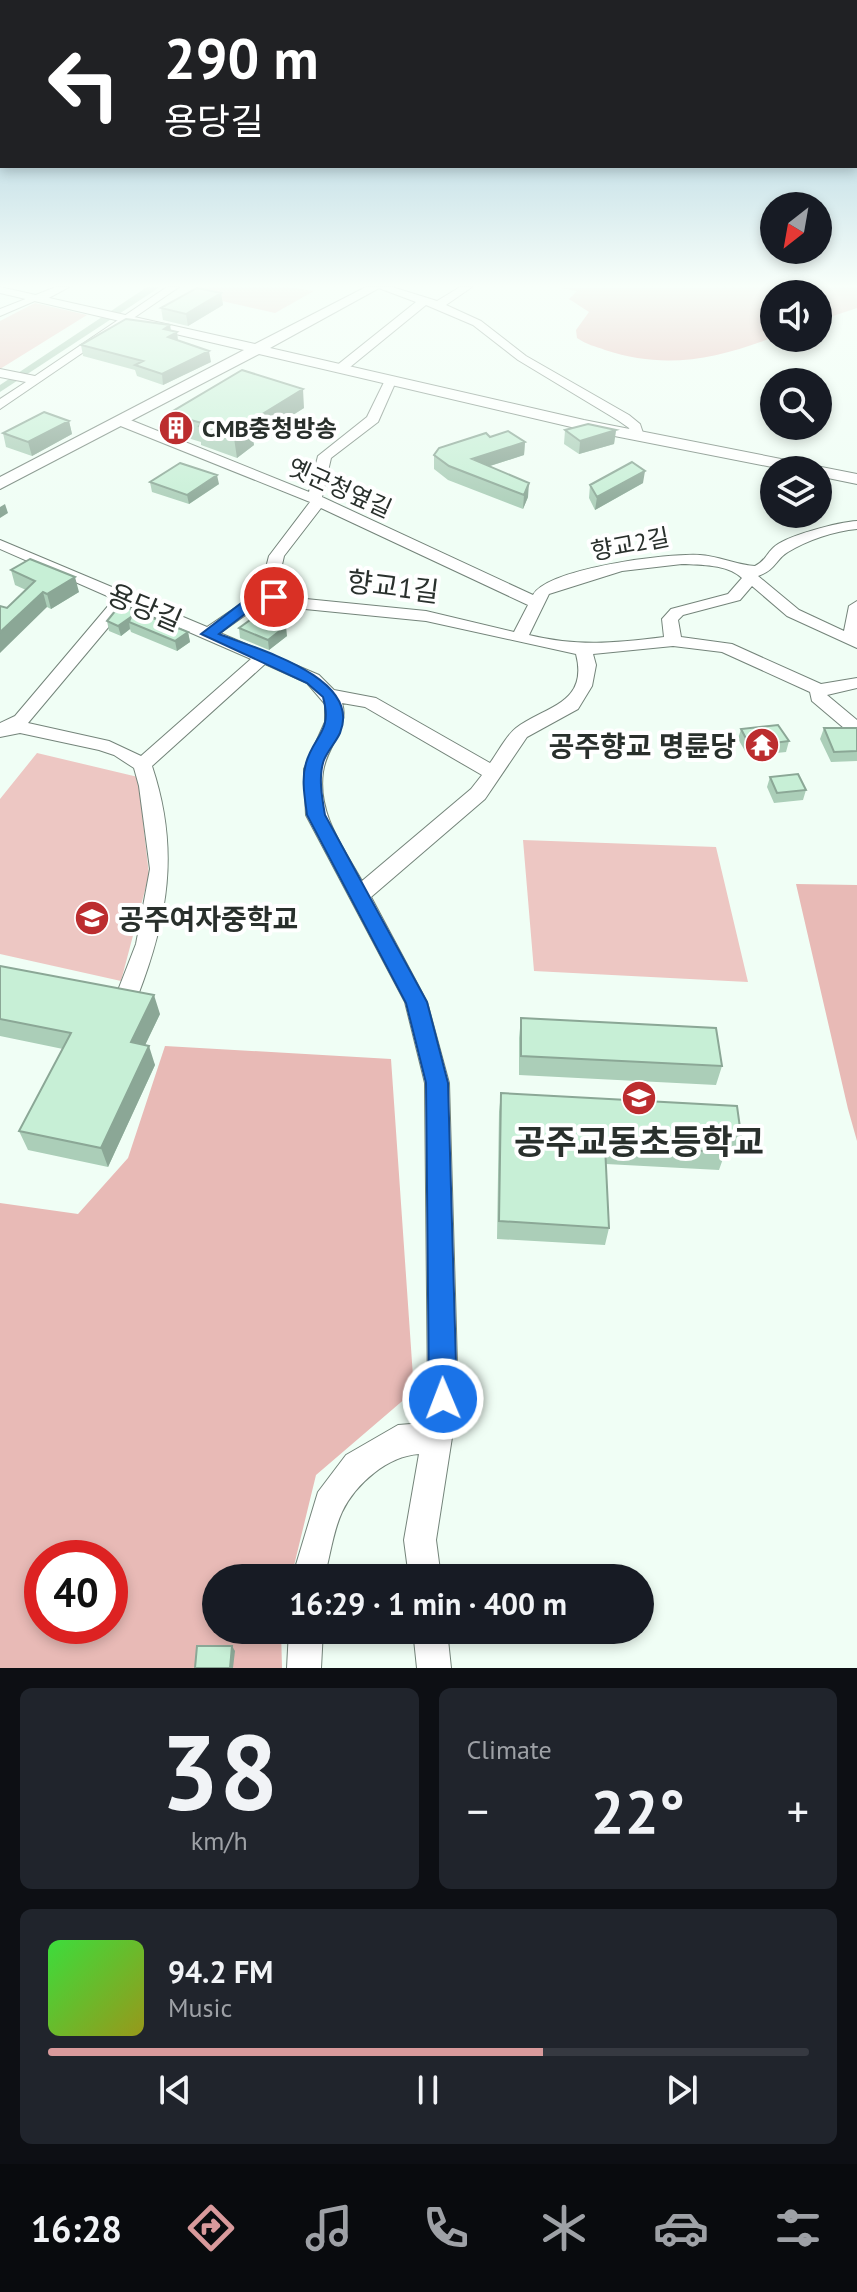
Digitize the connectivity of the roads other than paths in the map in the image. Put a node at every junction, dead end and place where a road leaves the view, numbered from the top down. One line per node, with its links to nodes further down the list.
1 (57, 365): 9 (street)
2 (228, 365): 11 (main road)
3 (324, 365): 6 (main road)
4 (345, 365): 6 (street)
5 (534, 365): 12 (street)
6 (340, 369): 8 (main road)
7 (0, 373): 9 (street)
8 (391, 379): 12 (main road); 17 (street)
9 (33, 380): 10 (street)
10 (0, 405)
11 (123, 422): 16 (main road); 17 (street, 옛군청옆길)
12 (637, 436): 13 (main road)
13 (760, 460)
14 (832, 474): 15 (main road)
15 (857, 479)
16 (0, 484)
17 (316, 500): 21 (street); 23 (street, 옛군청옆길)
18 (857, 525): 20 (street)
19 (0, 544): 22 (street, 용당길)
20 (747, 574): 23 (street, 향교2길); 27 (street); 28 (street)
21 (268, 594): 25 (street); 26 (street, 향교1길)
22 (124, 598): 25 (street, 용당길); 35 (street)
23 (535, 602): 26 (street)
24 (857, 606): 28 (street)
25 (208, 634): 30 (street, 용당길)
26 (520, 637): 29 (street, 향교1길)
27 (673, 641): 29 (street, 향교1길); 32 (street, 향교1길)
28 (854, 641)
29 (583, 650): 37 (street)
30 (262, 658): 33 (street, 용당길); 36 (street)
31 (857, 683): 32 (street)
32 (819, 690): 34 (street)
33 (330, 695): 37 (street, 용당길); 38 (street)
34 (857, 730)
35 (0, 731): 36 (street)
36 (142, 765): 39 (street)
37 (493, 773): 38 (street)
38 (359, 895): 40 (street)
39 (126, 998)
40 (438, 1438): 41 (street); 42 (street)
41 (312, 1564)
42 (423, 1564)
43 (305, 1644): 45 (street)
44 (431, 1644): 46 (street)
45 (304, 1668)
46 (434, 1668)

